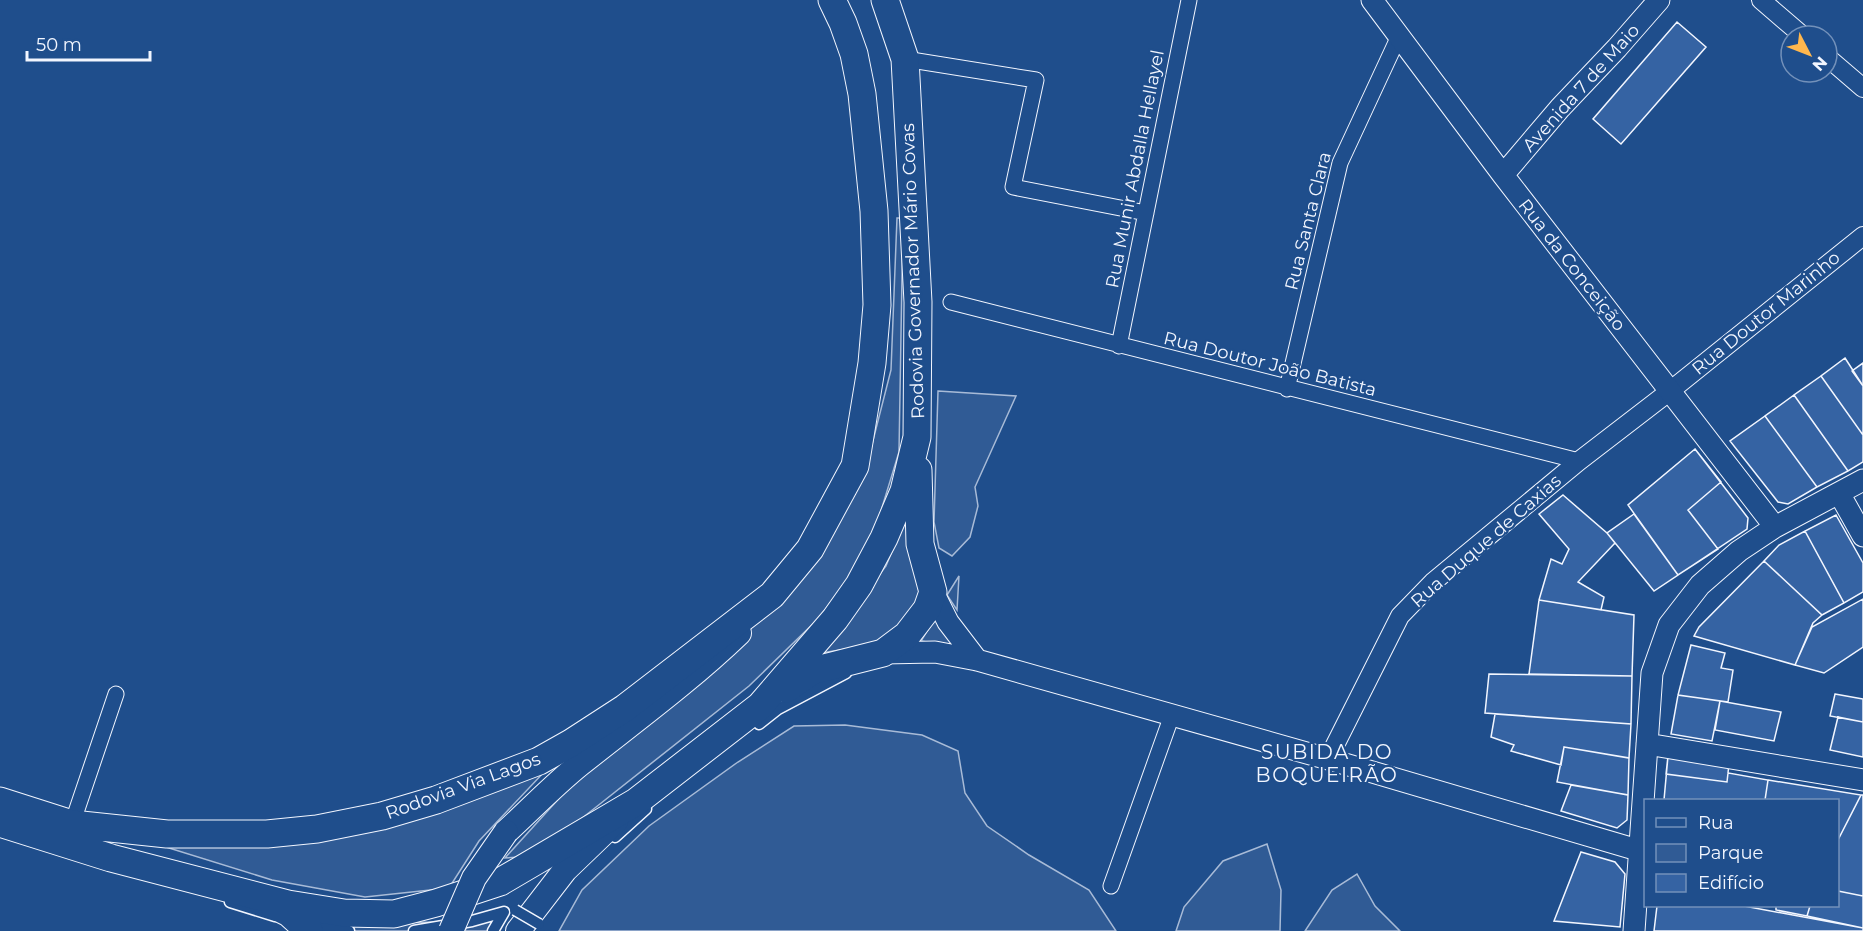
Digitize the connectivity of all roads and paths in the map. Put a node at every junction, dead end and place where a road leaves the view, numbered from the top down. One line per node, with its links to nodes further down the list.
1 (832, 0): 26 (highway, Rodovia Governador Mário Covas)
2 (885, 0): 9 (highway, Rodovia Governador Mário Covas)
3 (1189, 0): 13 (street, Rua Munir Abdalla Hellayel)
4 (1372, 0): 8 (main road, Rua da Conceição)
5 (1659, 0): 12 (main road, Avenida 7 de Maio)
6 (1761, 0): 7 (street)
7 (1789, 24)
8 (1399, 36): 12 (main road, Rua da Conceição); 17 (street, Rua Santa Clara)
9 (905, 59): 13 (street); 19 (highway, Rodovia Governador Mário Covas)
10 (1839, 67): 11 (street)
11 (1863, 88)
12 (1503, 176): 18 (main road, Rua da Conceição)
13 (1146, 213): 16 (street, Rua Munir Abdalla Hellayel)
14 (1863, 236): 18 (street, Rua Doutor Marinho)
15 (951, 302): 16 (street, Rua Doutor João Batista)
16 (1119, 346): 17 (street, Rua Doutor João Batista)
17 (1287, 388): 20 (street, Rua Doutor João Batista)
18 (1670, 391): 20 (street, Rua Duque de Caxias); 23 (main road, Rua da Conceição)
19 (917, 437): 25 (highway); 31 (highway, Rodovia Governador Mário Covas)
20 (1579, 461): 34 (street, Rua Duque de Caxias)
21 (1863, 480): 22 (main road)
22 (1839, 493): 23 (main road); 24 (main road)
23 (1775, 527): 32 (main road)
24 (1863, 536)
25 (933, 592): 27 (highway); 28 (main road)
26 (772, 595): 39 (highway, Rodovia Via Lagos); 50 (highway, Rodovia Governador Mário Covas, bridge)
27 (884, 652): 28 (main road); 31 (highway)
28 (977, 660): 30 (main road)
29 (116, 694): 39 (street)
30 (1172, 716): 34 (main road); 42 (street)
31 (755, 718): 37 (highway, Rodovia Governador Mário Covas)
32 (1647, 744): 35 (main road); 41 (main road)
33 (721, 750): 46 (street)
34 (1328, 759): 41 (main road)
35 (1863, 780)
36 (0, 801): 39 (highway, Rodovia Via Lagos)
37 (636, 802): 44 (highway); 46 (highway, Rodovia Governador Mário Covas)
38 (0, 823): 44 (highway)
39 (72, 824)
40 (0, 831): 43 (street)
41 (1641, 850): 53 (main road)
42 (1111, 886)
43 (202, 894)
44 (256, 896): 47 (highway)
45 (213, 897): 47 (street)
46 (533, 917): 52 (street)
47 (306, 928): 48 (street)
48 (349, 931)
49 (414, 931): 51 (street)
50 (451, 931)
51 (493, 931)
52 (500, 931)
53 (1634, 931)

